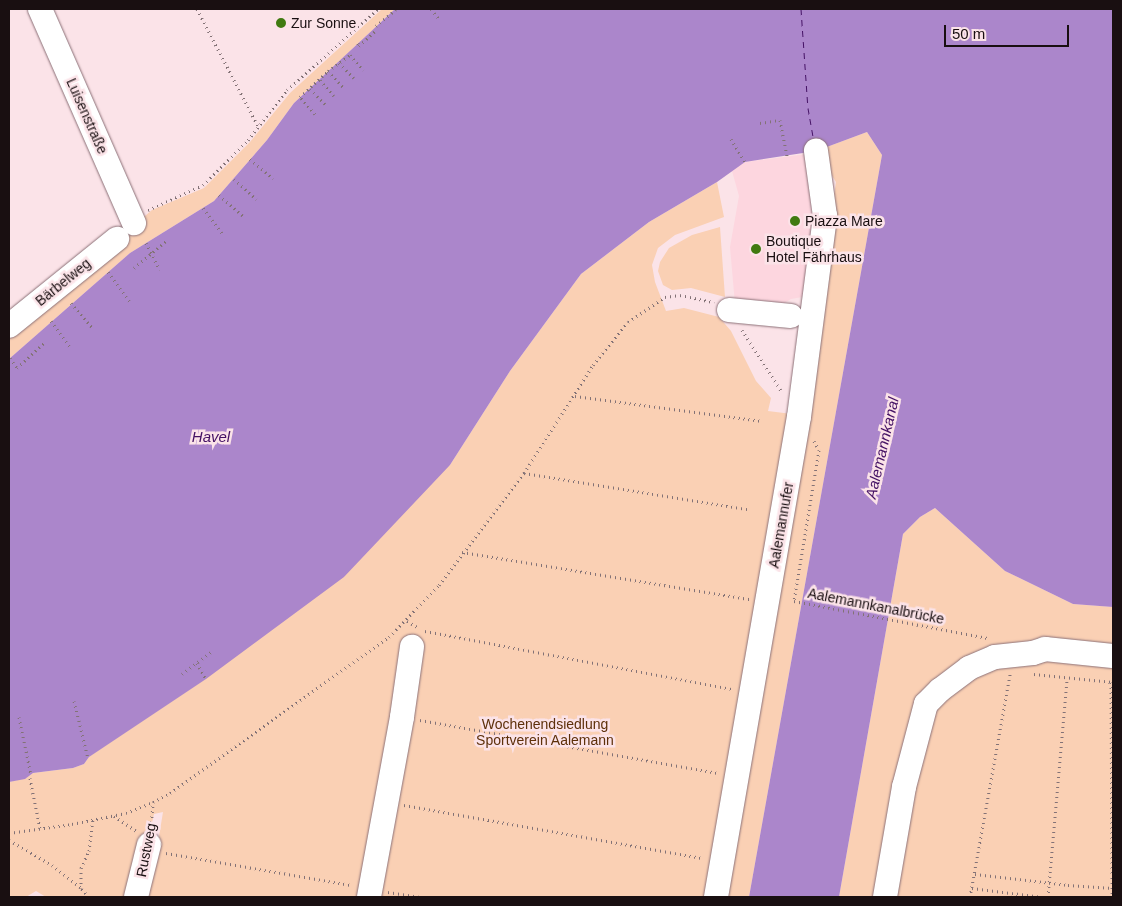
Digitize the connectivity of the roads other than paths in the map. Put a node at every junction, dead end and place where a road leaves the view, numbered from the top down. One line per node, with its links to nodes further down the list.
1 (40, 9): 3 (street, Luisenstraße)
2 (816, 152): 6 (street, Aalemannufer)
3 (125, 231): 5 (street, Bärbelweg)
4 (729, 310): 6 (street)
5 (9, 326)
6 (809, 338): 12 (street, Aalemannufer)
7 (412, 647): 10 (street)
8 (1113, 656): 13 (street)
9 (148, 847): 11 (street, Rustweg)
10 (370, 893)
11 (136, 897)
12 (716, 897)
13 (885, 897)

